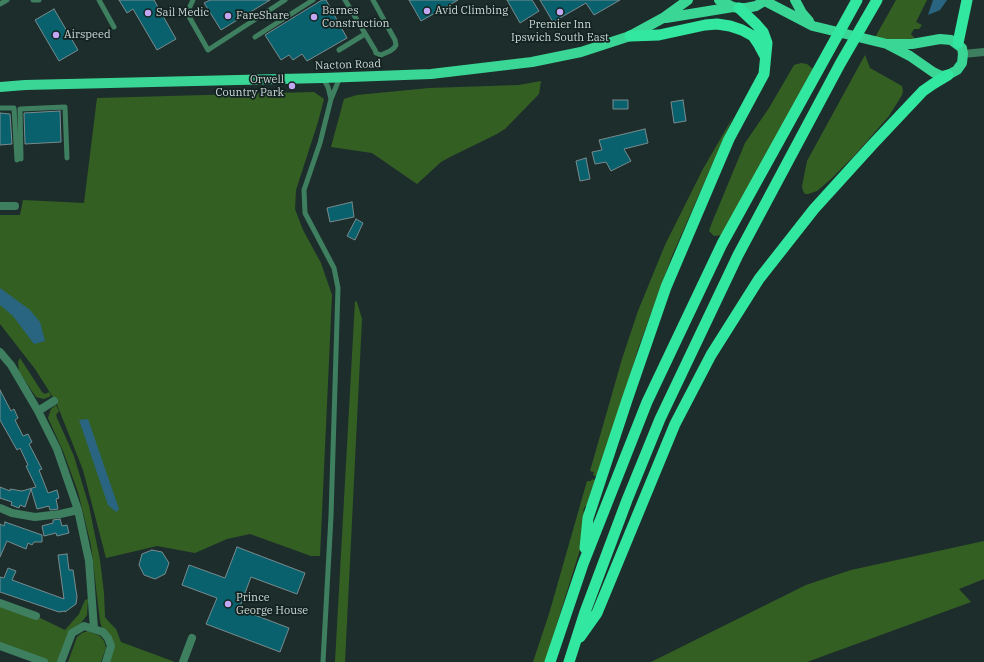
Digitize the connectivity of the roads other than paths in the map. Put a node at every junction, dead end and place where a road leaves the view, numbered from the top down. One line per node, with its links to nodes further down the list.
1 (7, 0): 17 (lane)
2 (33, 0): 3 (lane)
3 (39, 0)
4 (99, 0): 21 (lane)
5 (193, 0): 6 (lane)
6 (286, 0)
7 (313, 0): 24 (lane)
8 (345, 0): 22 (lane)
9 (373, 0): 22 (lane)
10 (688, 0): 19 (main road, Nacton Road)
11 (719, 0): 18 (main road)
12 (766, 0): 18 (main road, Nacton Road); 20 (main road)
13 (795, 0): 20 (main road)
14 (857, 0): 47 (highway)
15 (877, 0): 53 (highway)
16 (966, 0): 25 (highway)
17 (0, 4)
18 (736, 8): 19 (main road, Nacton Road); 30 (highway)
19 (663, 18): 23 (main road, Nacton Road)
20 (813, 26): 26 (main road)
21 (114, 27)
22 (365, 34): 27 (lane)
23 (630, 36): 30 (highway); 32 (main road, Nacton Road)
24 (255, 37)
25 (958, 43): 26 (main road); 29 (main road)
26 (887, 44): 31 (main road)
27 (339, 50)
28 (984, 52): 29 (street)
29 (963, 54): 31 (main road)
30 (766, 58): 47 (highway)
31 (948, 75): 53 (highway)
32 (340, 77): 33 (main road, Nacton Road); 37 (lane)
33 (324, 78): 35 (main road, Nacton Road); 37 (lane)
34 (0, 83): 35 (main road, Nacton Road)
35 (25, 85): 36 (main road, Nacton Road)
36 (0, 87)
37 (331, 99): 58 (lane)
38 (0, 108): 39 (lane)
39 (67, 158)
40 (0, 206): 41 (street)
41 (16, 206)
42 (0, 352): 44 (street)
43 (54, 401): 44 (street)
44 (38, 411): 46 (street)
45 (0, 508): 46 (street)
46 (78, 510): 50 (street)
47 (583, 564): 59 (highway)
48 (0, 603): 49 (street)
49 (36, 616)
50 (94, 629): 55 (street); 56 (street)
51 (192, 638): 57 (street)
52 (0, 646): 54 (street)
53 (574, 646): 60 (highway)
54 (44, 662)
55 (61, 662)
56 (106, 662)
57 (183, 662)
58 (323, 662)
59 (550, 662)
60 (568, 662)

